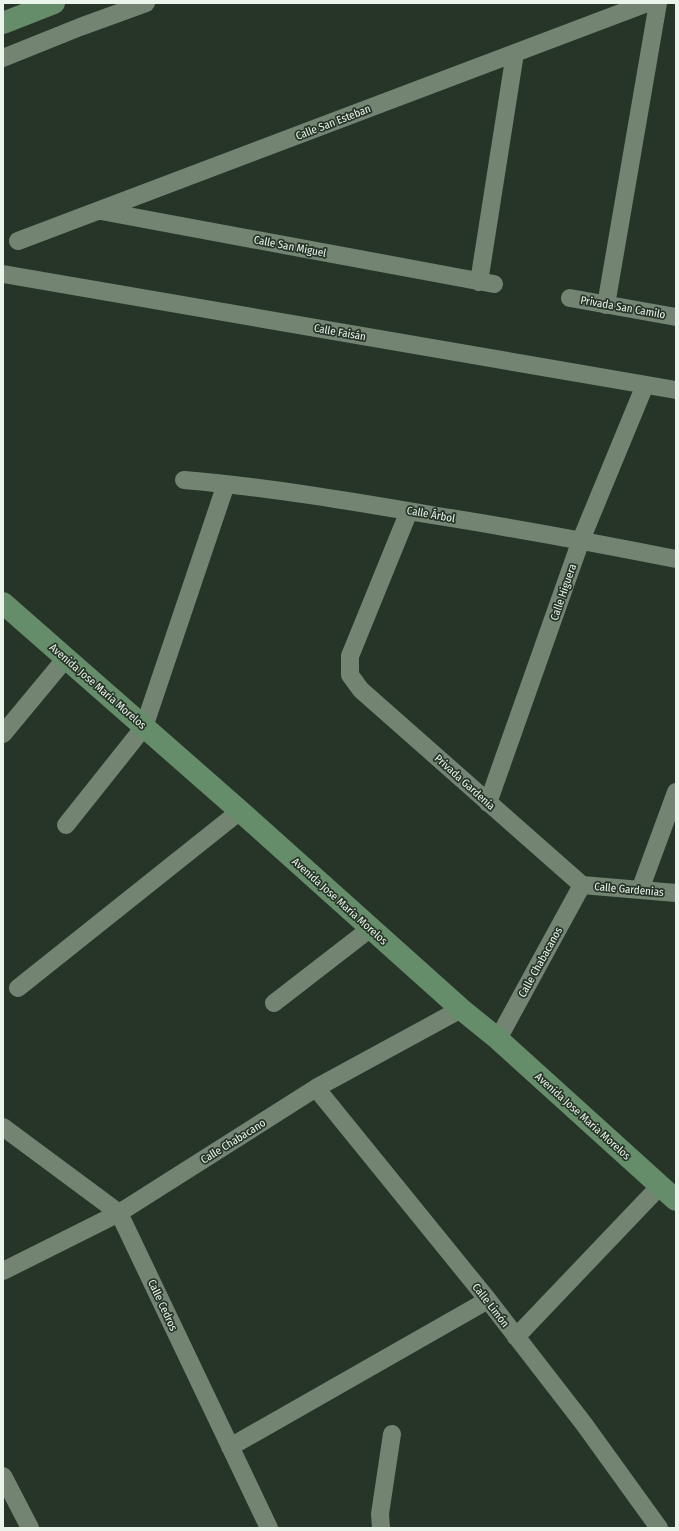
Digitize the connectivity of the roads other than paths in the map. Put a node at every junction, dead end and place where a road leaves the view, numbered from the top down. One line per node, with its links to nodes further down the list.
1 (54, 3): 5 (street)
2 (146, 3): 7 (street)
3 (648, 3): 6 (street, Calle San Esteban)
4 (658, 3): 12 (street)
5 (3, 23)
6 (515, 53): 8 (street, Calle San Esteban); 8 (street, Calle San Miguel)
7 (3, 58)
8 (101, 210): 9 (street, Calle San Esteban)
9 (18, 241)
10 (3, 274): 14 (street, Calle Faisán)
11 (570, 298): 12 (street, Privada San Camilo)
12 (606, 304): 13 (street, Privada San Camilo)
13 (676, 317)
14 (646, 385): 15 (street, Calle Faisán); 19 (street, Calle Higuera)
15 (676, 390)
16 (184, 480): 17 (street, Calle Árbol)
17 (226, 484): 18 (street, Calle Árbol); 23 (street)
18 (409, 511): 19 (street, Calle Árbol); 26 (street, Privada Gardenia)
19 (581, 540): 20 (street, Calle Árbol); 26 (street, Calle Higuera)
20 (676, 559)
21 (3, 603): 22 (street, Avenida Jose Maria Morelos)
22 (66, 658): 23 (street, Avenida Jose Maria Morelos); 24 (street)
23 (144, 727): 27 (street, Avenida Jose Maria Morelos); 28 (street)
24 (3, 734)
25 (676, 792): 30 (street)
26 (488, 803): 29 (street, Privada Gardenia)
27 (240, 811): 32 (street, Avenida Jose Maria Morelos); 33 (street)
28 (66, 825)
29 (582, 885): 30 (street, Calle Gardenias); 36 (street, Calle Chabacanos)
30 (640, 890): 31 (street, Calle Gardenias)
31 (676, 894)
32 (371, 928): 34 (street); 35 (street, Avenida Jose Maria Morelos)
33 (18, 988)
34 (274, 1003)
35 (461, 1009): 36 (street, Avenida Jose Maria Morelos); 37 (street, Calle Chabacano)
36 (498, 1039): 39 (street, Avenida Jose Maria Morelos)
37 (316, 1088): 40 (street, Calle Chabacano); 42 (street, Calle Limón)
38 (3, 1127): 40 (street, Calle Cedros)
39 (668, 1193): 43 (street)
40 (119, 1213): 41 (street, Calle Chabacano); 45 (street, Calle Cedros)
41 (3, 1271)
42 (488, 1300): 43 (street, Calle Limón); 45 (street)
43 (516, 1337): 50 (street, Calle Limón)
44 (392, 1434): 49 (street)
45 (230, 1447): 48 (street, Calle Cedros)
46 (3, 1476): 47 (street)
47 (30, 1528)
48 (269, 1528)
49 (381, 1528)
50 (659, 1528)

